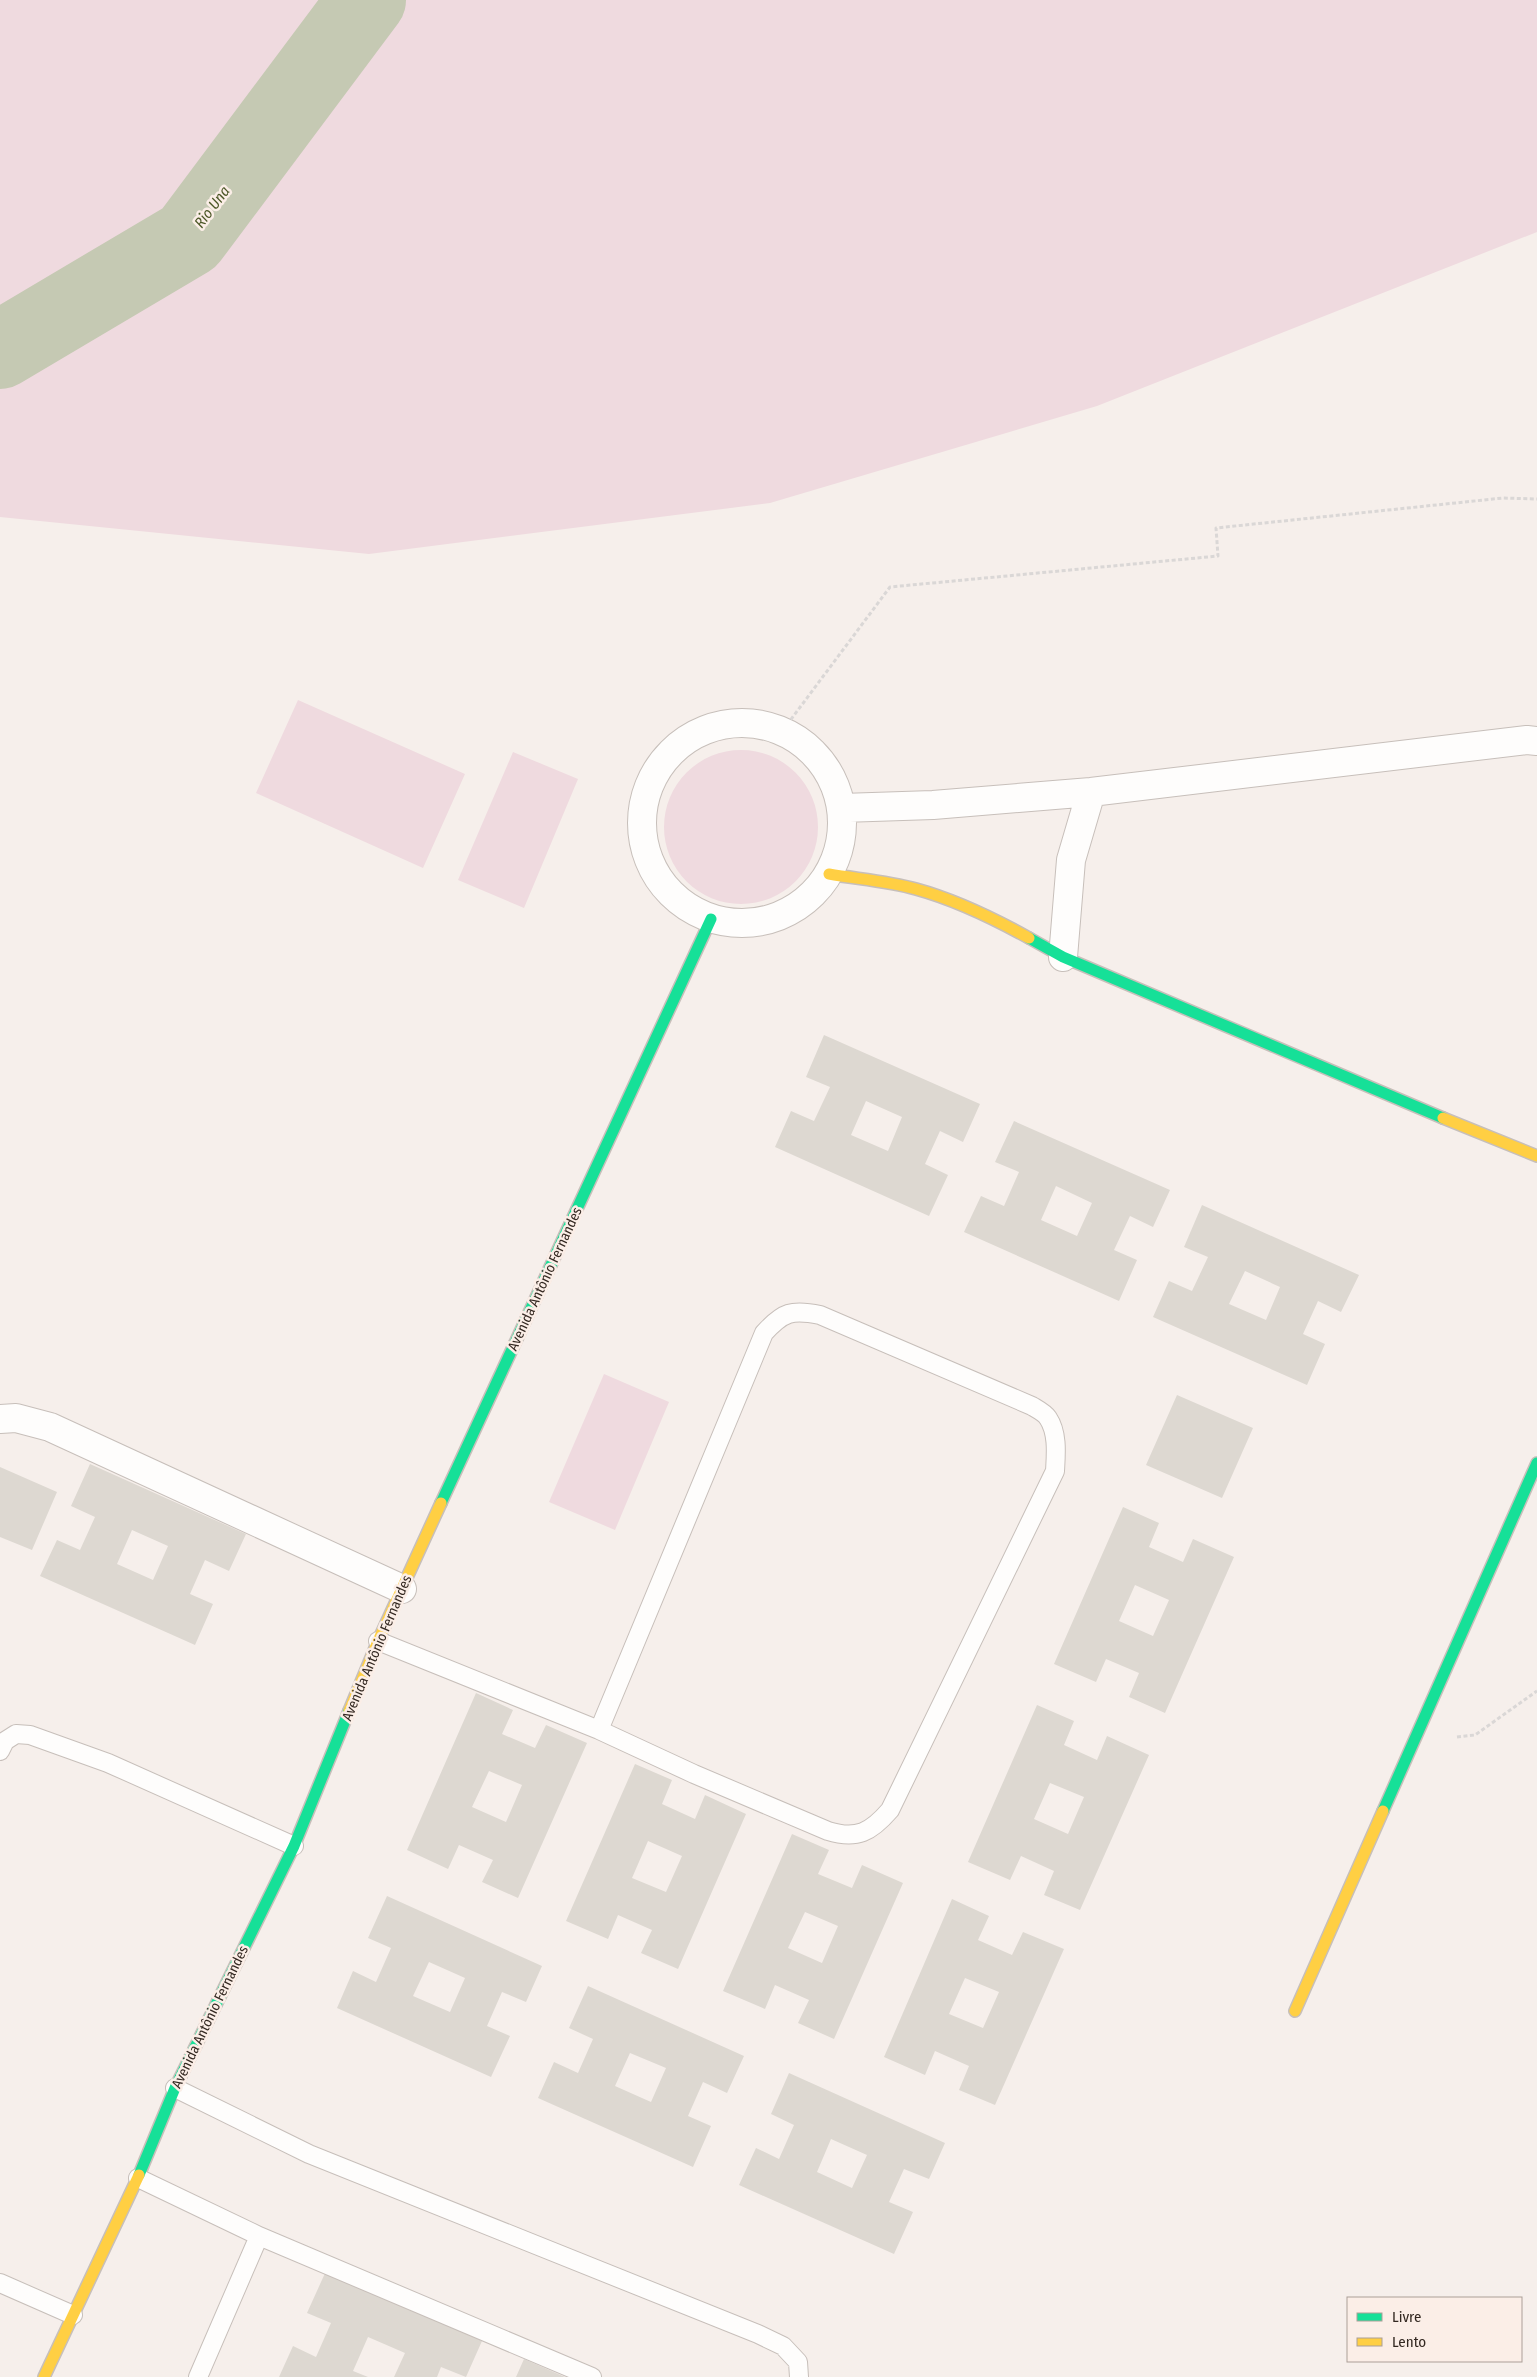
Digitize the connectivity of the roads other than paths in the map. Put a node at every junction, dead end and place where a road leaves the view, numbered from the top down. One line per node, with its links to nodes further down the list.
1 (1537, 742): 2 (street)
2 (1091, 792): 3 (street); 6 (street)
3 (842, 808): 4 (street); 5 (street)
4 (829, 874): 5 (street); 6 (street)
5 (711, 919): 10 (street, Avenida Antônio Fernandes)
6 (1063, 957): 7 (street)
7 (1537, 1156)
8 (0, 1419): 10 (street)
9 (1537, 1463): 15 (street)
10 (402, 1589): 11 (street, Avenida Antônio Fernandes)
11 (378, 1641): 12 (lane); 14 (street, Avenida Antônio Fernandes)
12 (599, 1730): 12 (lane)
13 (0, 1751): 14 (lane)
14 (294, 1846): 16 (street, Avenida Antônio Fernandes)
15 (1295, 2011)
16 (175, 2088): 17 (street, Avenida Antônio Fernandes); 24 (lane)
17 (138, 2178): 18 (lane); 20 (street, Avenida Antônio Fernandes)
18 (259, 2236): 22 (lane); 23 (lane)
19 (0, 2283): 20 (lane)
20 (73, 2315): 21 (street, Avenida Antônio Fernandes)
21 (44, 2377)
22 (198, 2377)
23 (592, 2377)
24 (799, 2377)

